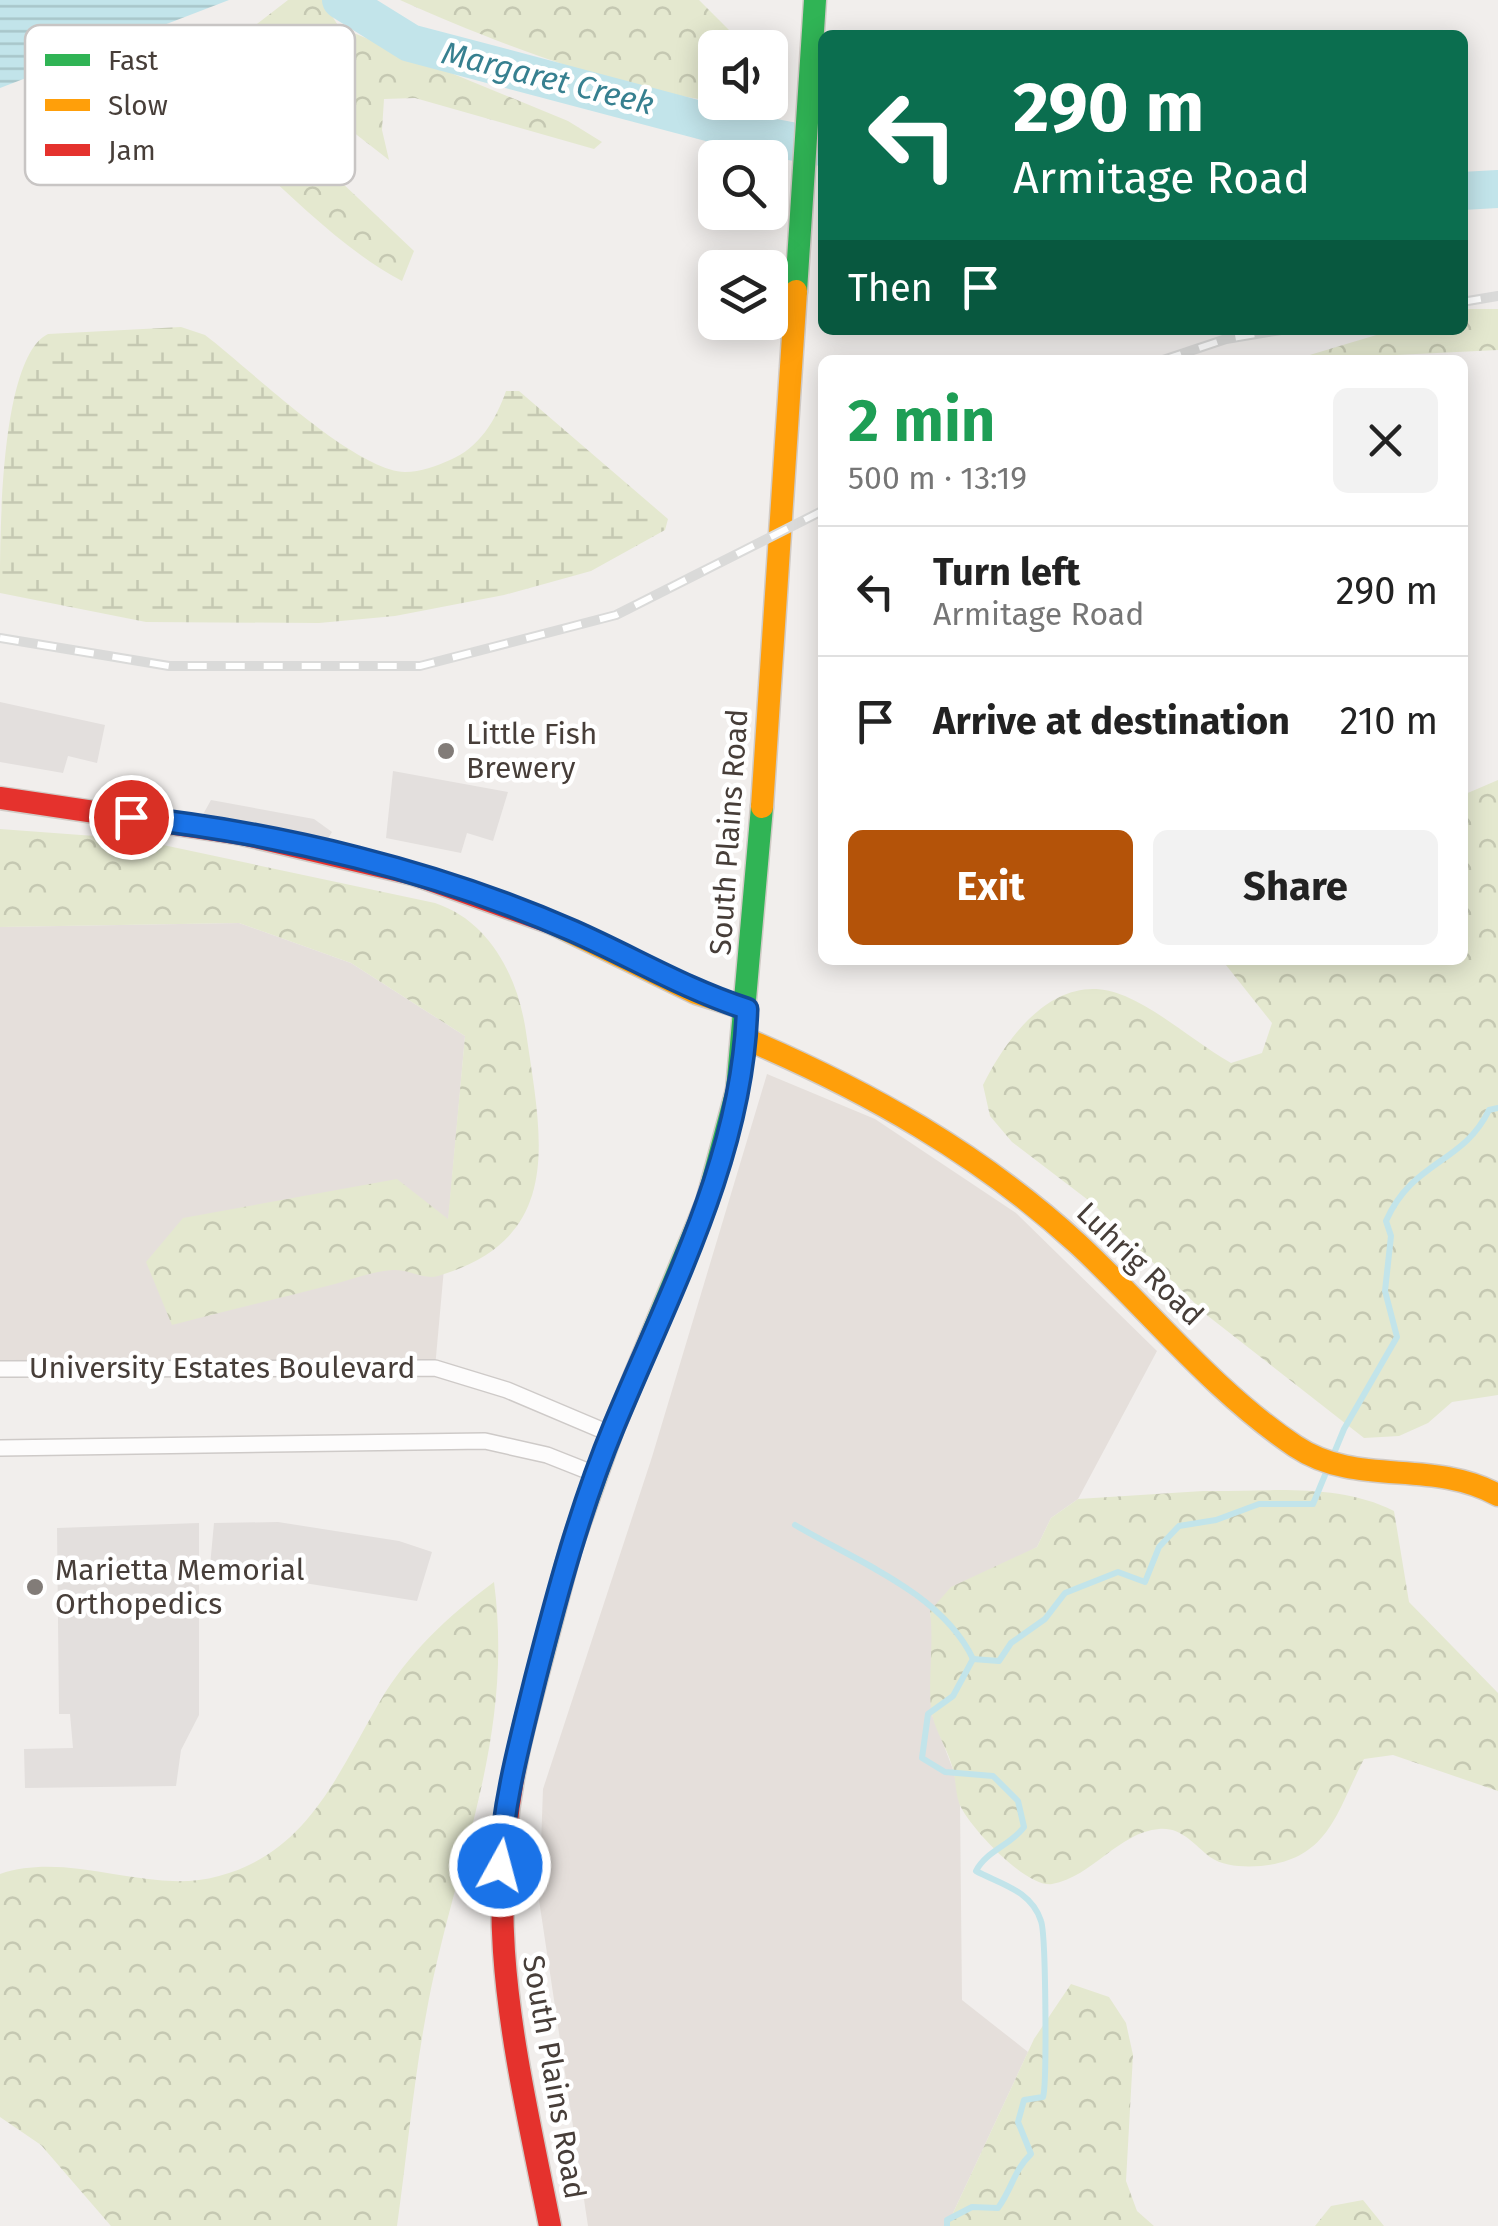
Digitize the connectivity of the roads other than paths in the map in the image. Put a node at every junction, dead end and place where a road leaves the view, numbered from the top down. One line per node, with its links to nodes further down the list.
1 (815, 0): 3 (main road, South Plains Road)
2 (0, 798): 3 (main road)
3 (747, 1009): 4 (main road, South Plains Road)
4 (744, 1038): 6 (main road, South Plains Road); 9 (main road, Luhrig Road)
5 (0, 1370): 6 (street, University Estates Boulevard)
6 (611, 1434): 8 (main road, South Plains Road)
7 (0, 1448): 8 (street)
8 (595, 1474): 10 (main road, South Plains Road)
9 (1498, 1494)
10 (550, 2226)

